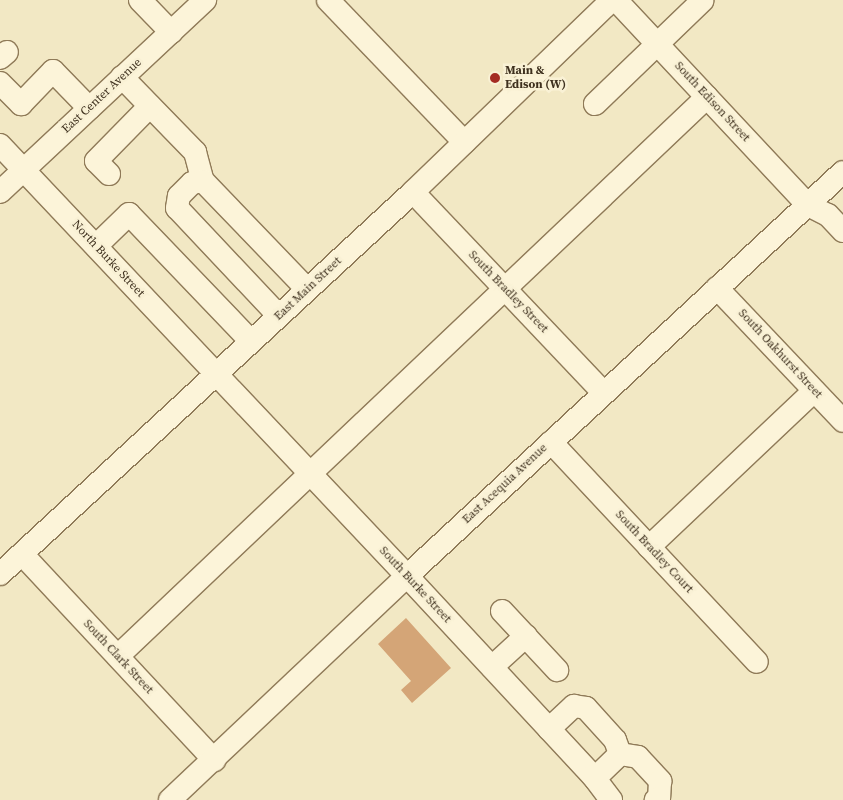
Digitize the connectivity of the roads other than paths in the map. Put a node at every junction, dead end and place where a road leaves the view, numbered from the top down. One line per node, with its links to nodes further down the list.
1 (140, 0): 7 (street)
2 (205, 0): 7 (street, East Center Avenue)
3 (328, 0): 15 (street)
4 (612, 0): 15 (street, East Main Street)
5 (616, 0): 8 (street, South Edison Street)
6 (702, 1): 8 (street)
7 (171, 32): 9 (street, East Center Avenue)
8 (658, 44): 11 (street, South Edison Street); 12 (street)
9 (122, 77): 13 (street); 14 (street, East Center Avenue)
10 (0, 83): 14 (street)
11 (707, 97): 23 (street, South Edison Street); 28 (street)
12 (596, 104)
13 (150, 106): 19 (street); 20 (street)
14 (89, 108): 17 (street, East Center Avenue)
15 (464, 142): 22 (street, East Main Street)
16 (0, 145): 17 (street, North Burke Street)
17 (24, 170): 21 (street, East Center Avenue); 25 (street, North Burke Street)
18 (843, 172): 23 (street, East Acequia Avenue)
19 (109, 174)
20 (203, 181): 27 (street); 29 (street)
21 (0, 192)
22 (412, 192): 27 (street, East Main Street); 28 (street, South Bradley Street)
23 (808, 205): 24 (street, South Edison Street); 26 (street, East Acequia Avenue)
24 (843, 230)
25 (96, 246): 30 (street); 31 (street, North Burke Street)
26 (717, 288): 32 (street, South Oakhurst Street); 33 (street, East Acequia Avenue)
27 (307, 289): 29 (street, East Main Street)
28 (505, 289): 33 (street, South Bradley Street); 36 (street)
29 (278, 315): 30 (street, East Main Street)
30 (251, 341): 31 (street, East Main Street)
31 (216, 373): 36 (street, South Burke Street); 38 (street, East Main Street)
32 (814, 391): 34 (street, South Oakhurst Street); 37 (street)
33 (604, 393): 35 (street, East Acequia Avenue)
34 (843, 421)
35 (551, 442): 37 (street, South Bradley Court); 40 (street, East Acequia Avenue)
36 (312, 474): 40 (street, South Burke Street); 43 (street)
37 (649, 547): 44 (street, South Bradley Court)
38 (22, 554): 39 (street, East Main Street); 43 (street, South Clark Street)
39 (0, 574)
40 (407, 576): 45 (street, South Burke Street); 49 (street, East Acequia Avenue)
41 (502, 611): 42 (street)
42 (526, 636): 45 (street); 46 (street)
43 (118, 656): 49 (street, South Clark Street)
44 (757, 662)
45 (492, 667): 47 (street, South Burke Street)
46 (557, 670)
47 (549, 729): 48 (street); 50 (street, South Burke Street)
48 (620, 754): 50 (street); 53 (street)
49 (214, 760): 51 (street, East Acequia Avenue)
50 (595, 778): 52 (street, South Burke Street)
51 (170, 800)
52 (611, 800)
53 (656, 800)

